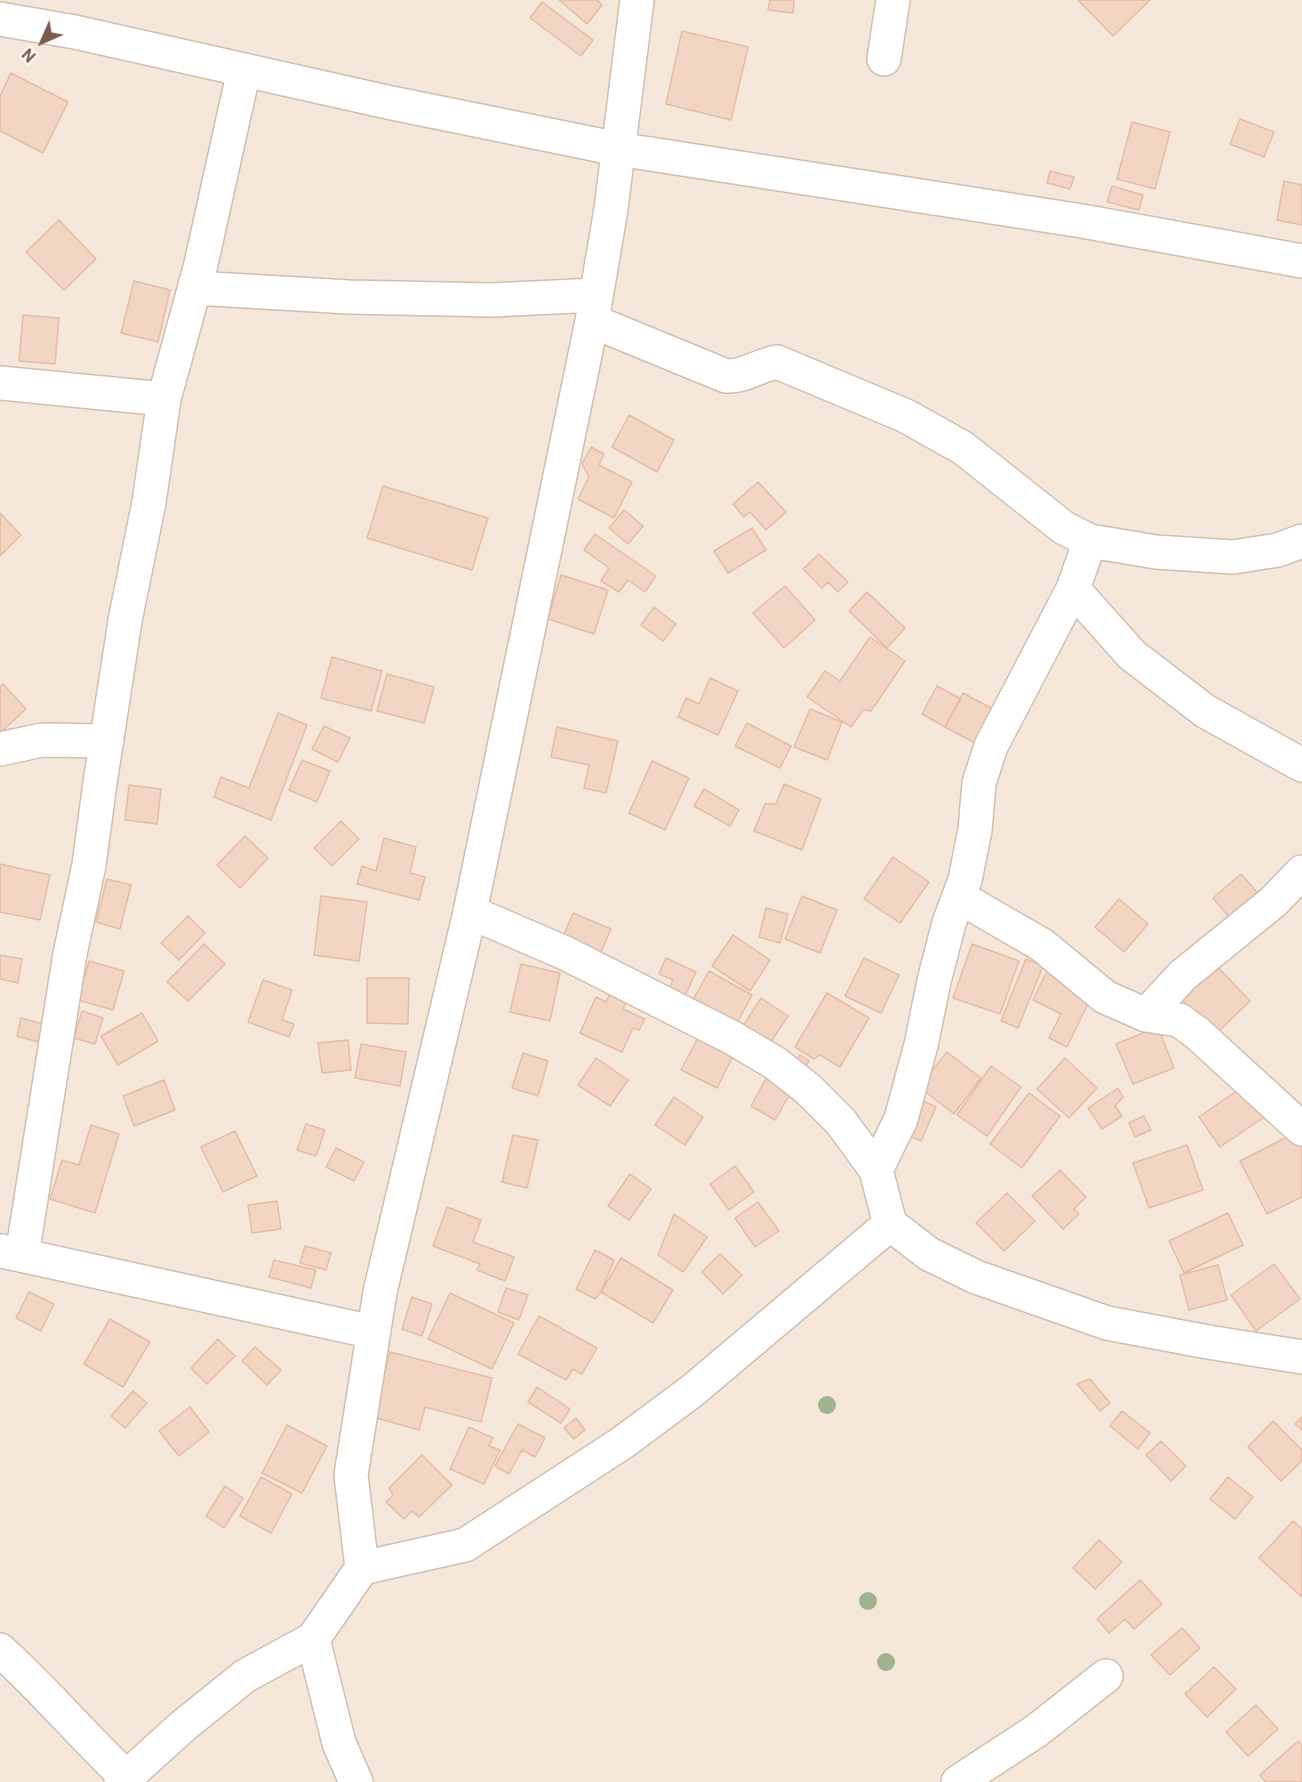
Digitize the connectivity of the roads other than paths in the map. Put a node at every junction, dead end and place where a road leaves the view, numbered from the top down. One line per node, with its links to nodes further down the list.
1 (637, 0): 6 (street)
2 (893, 0): 4 (street)
3 (0, 20): 5 (street)
4 (884, 59)
5 (244, 70): 6 (street); 8 (street)
6 (618, 149): 7 (street); 9 (street)
7 (1302, 261)
8 (195, 288): 9 (street); 11 (street)
9 (593, 308): 12 (street); 20 (street)
10 (0, 383): 11 (street)
11 (164, 399): 15 (street)
12 (1090, 541): 13 (street); 14 (street)
13 (1302, 541)
14 (1073, 589): 17 (street); 19 (street)
15 (107, 741): 16 (street); 25 (street)
16 (0, 749)
17 (1302, 765)
18 (1302, 872): 21 (street)
19 (959, 897): 21 (street); 23 (street)
20 (470, 912): 23 (street); 26 (street)
21 (1146, 1015): 22 (street)
22 (1302, 1129)
23 (876, 1170): 24 (street)
24 (890, 1224): 27 (street); 28 (street)
25 (11, 1253): 26 (street)
26 (373, 1332): 28 (street)
27 (1302, 1357)
28 (362, 1568): 29 (street)
29 (313, 1639): 32 (street); 33 (street)
30 (0, 1650): 32 (street)
31 (1106, 1676): 34 (street)
32 (124, 1780)
33 (356, 1782)
34 (958, 1782)

